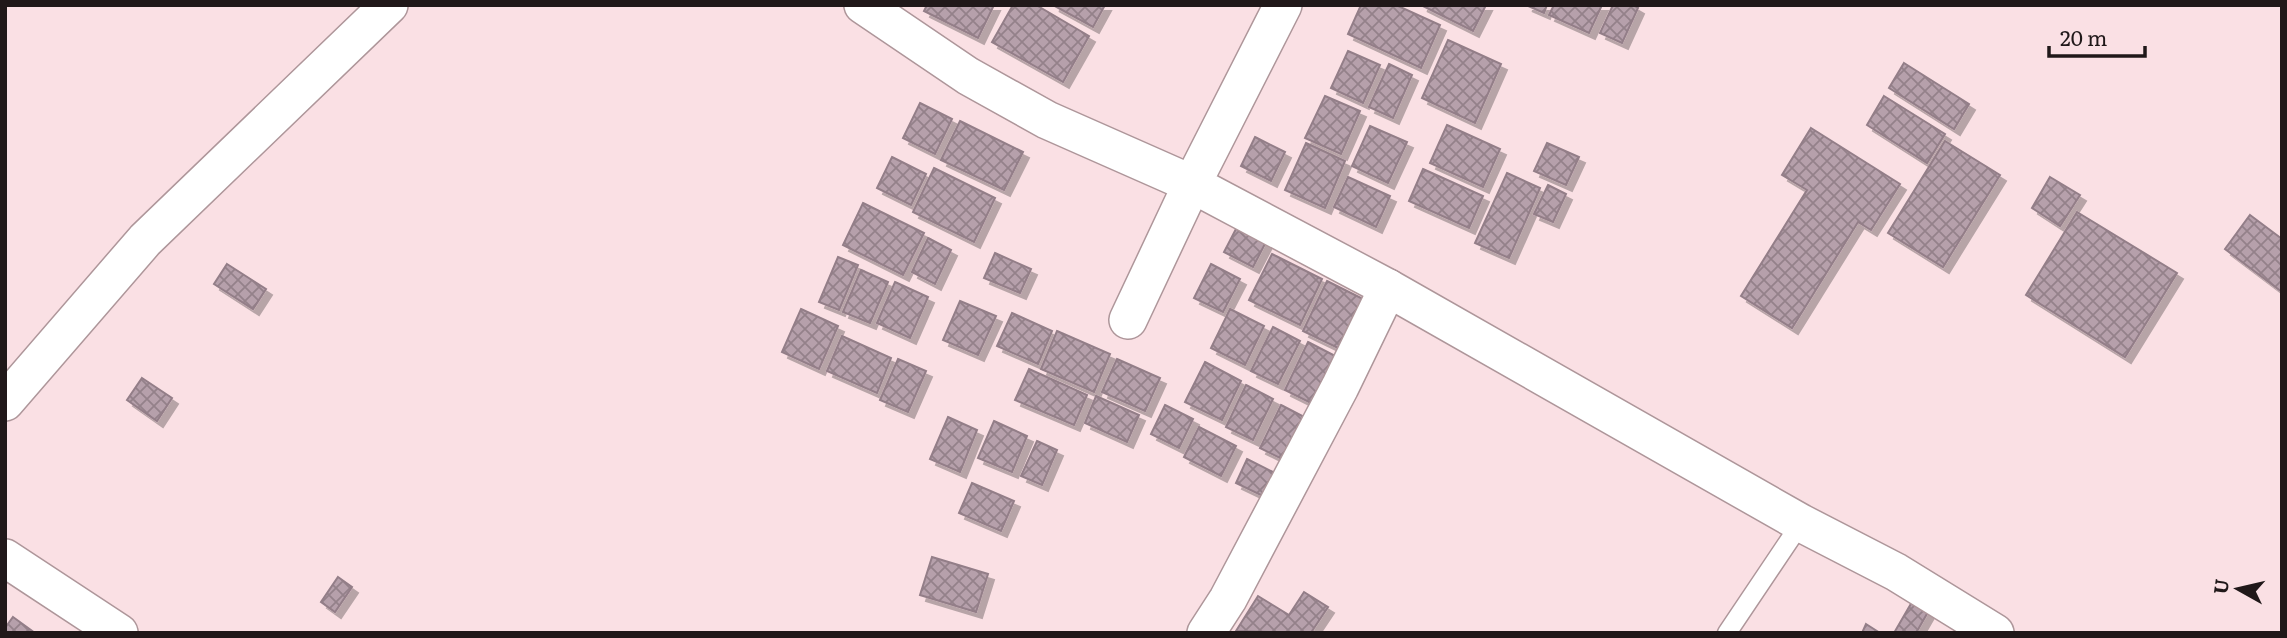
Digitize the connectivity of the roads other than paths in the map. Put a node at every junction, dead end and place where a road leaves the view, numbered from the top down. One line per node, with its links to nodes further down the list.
1 (389, 5): 7 (street)
2 (863, 5): 4 (street)
3 (1283, 5): 4 (street)
4 (1192, 184): 5 (street); 6 (street)
5 (1388, 288): 8 (street); 11 (street)
6 (1128, 320)
7 (5, 402)
8 (1801, 523): 12 (lane); 13 (street)
9 (5, 558): 10 (street)
10 (119, 633)
11 (1206, 633)
12 (1727, 633)
13 (1996, 633)

